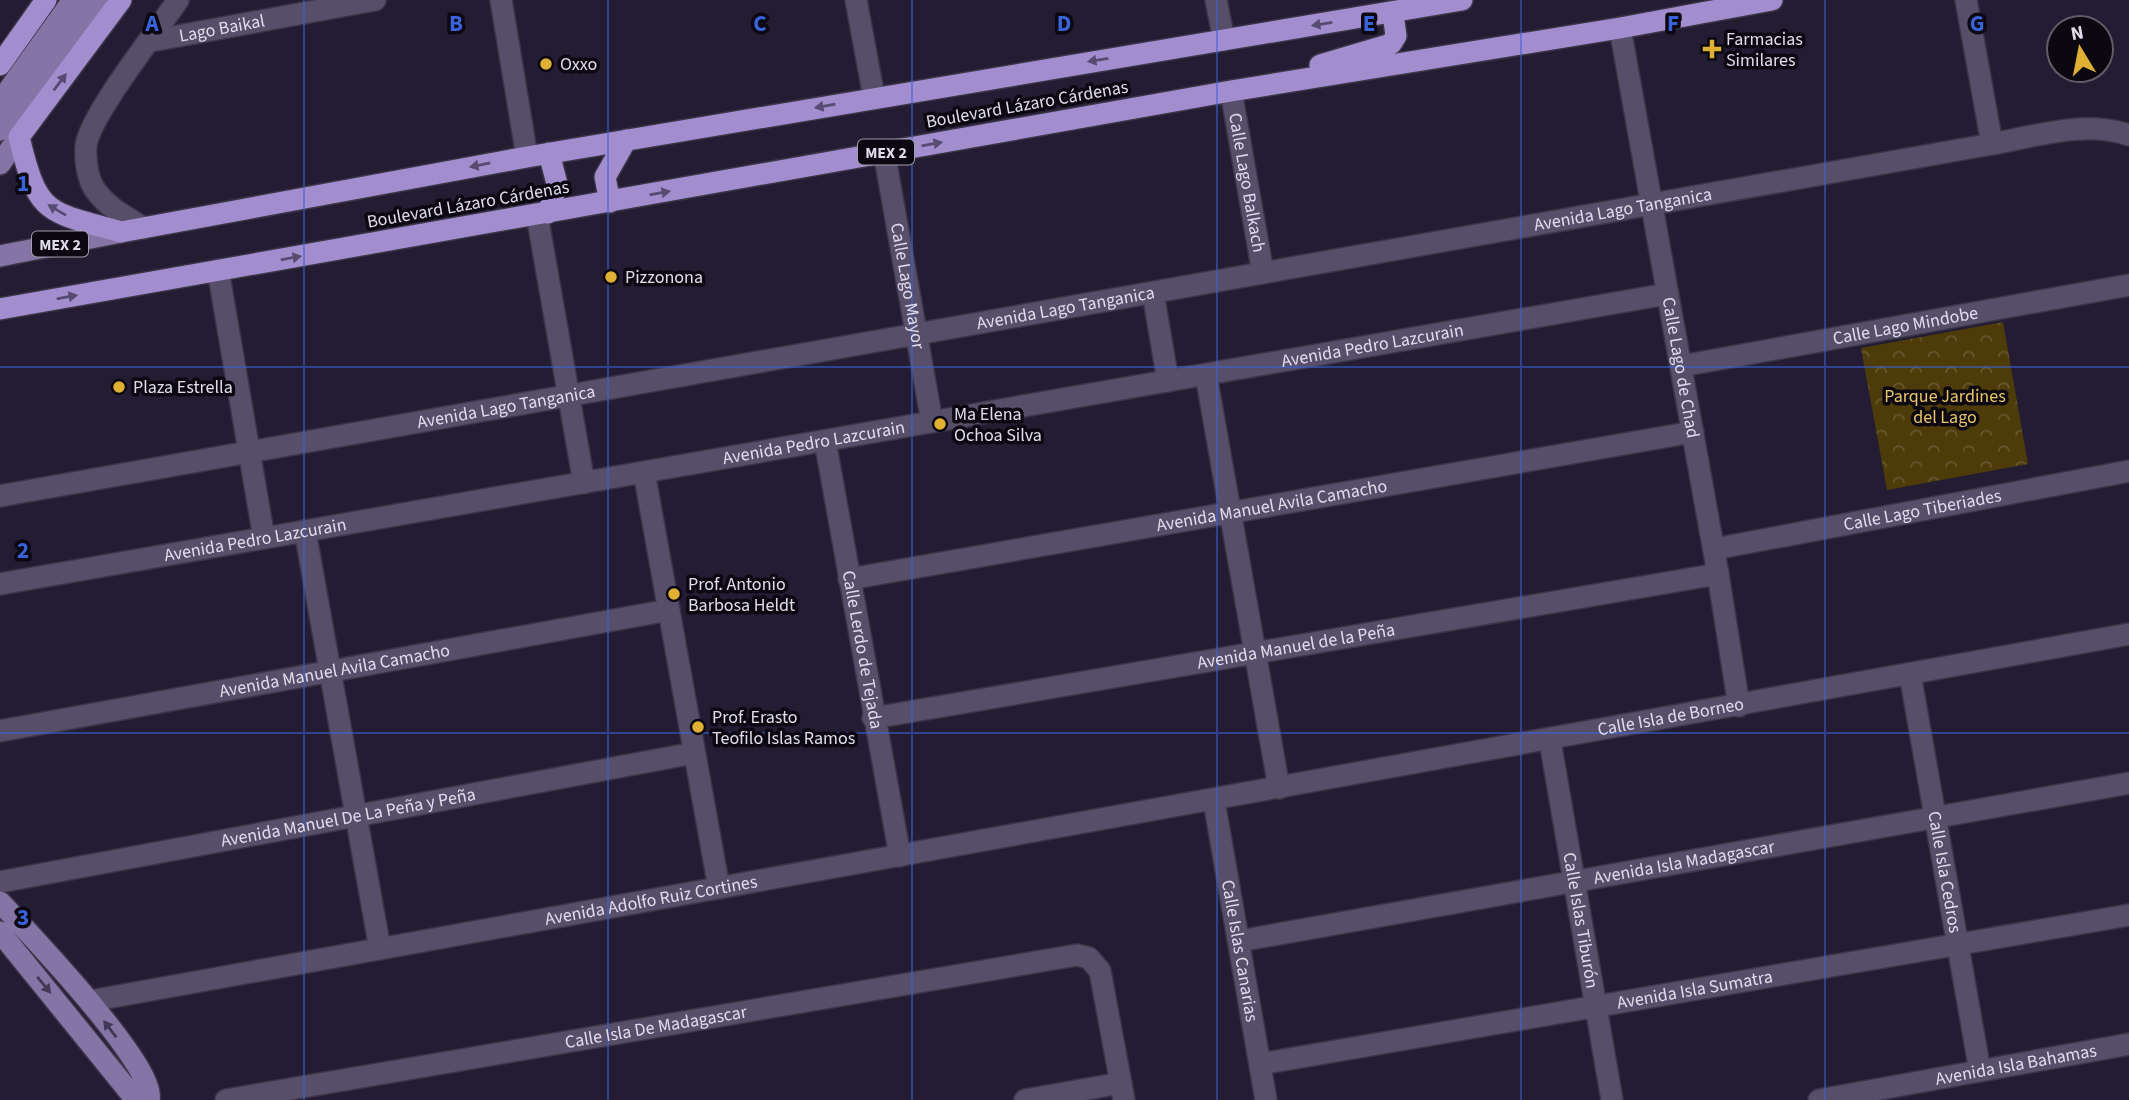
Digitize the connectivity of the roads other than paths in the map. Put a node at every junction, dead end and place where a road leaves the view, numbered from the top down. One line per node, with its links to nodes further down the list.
1 (46, 0): 17 (highway)
2 (73, 0): 21 (main road)
3 (97, 0): 22 (main road)
4 (121, 0): 22 (highway, one-way to 4)
5 (178, 0): 16 (street)
6 (374, 0): 16 (street, Lago Baikal)
7 (501, 0): 28 (street)
8 (856, 0): 20 (street)
9 (1216, 0): 15 (street)
10 (1462, 0): 13 (highway, Boulevard Lázaro Cárdenas / MEX 2)
11 (1772, 0): 14 (highway, Boulevard Lázaro Cárdenas / MEX 2)
12 (1966, 0): 25 (street)
13 (1393, 13): 15 (highway, Boulevard Lázaro Cárdenas / MEX 2, one-way to 15); 18 (highway)
14 (1620, 28): 18 (highway, Boulevard Lázaro Cárdenas / MEX 2); 31 (street, Calle Lago de Chad)
15 (1224, 40): 20 (highway, Boulevard Lázaro Cárdenas / MEX 2, one-way to 20)
16 (151, 41): 33 (street)
17 (0, 65)
18 (1270, 85): 19 (highway, Boulevard Lázaro Cárdenas / MEX 2)
19 (1231, 91): 26 (highway, Boulevard Lázaro Cárdenas / MEX 2, one-way to 19); 37 (street, Calle Lago Balkach)
20 (874, 97): 24 (highway, Boulevard Lázaro Cárdenas / MEX 2, one-way to 24)
21 (0, 102)
22 (9, 134): 29 (main road); 34 (highway, one-way to 22)
23 (2129, 135): 25 (street, Avenida Lago Tanganica)
24 (626, 140): 27 (highway, Boulevard Lázaro Cárdenas / MEX 2); 30 (highway)
25 (1992, 144): 31 (street, Avenida Lago Tanganica)
26 (884, 152): 30 (highway, Boulevard Lázaro Cárdenas / MEX 2, one-way to 26); 42 (street, Calle Lago Mayor)
27 (550, 153): 28 (highway, Boulevard Lázaro Cárdenas / MEX 2); 32 (highway)
28 (527, 157): 33 (highway, Boulevard Lázaro Cárdenas / MEX 2, one-way to 33)
29 (0, 164)
30 (610, 202): 32 (highway, Boulevard Lázaro Cárdenas / MEX 2)
31 (1651, 206): 37 (street, Avenida Lago Tanganica); 40 (street, Calle Lago de Chad)
32 (542, 214): 36 (highway, Boulevard Lázaro Cárdenas / MEX 2, one-way to 32); 46 (street)
33 (144, 228): 34 (highway, Boulevard Lázaro Cárdenas / MEX 2)
34 (121, 232): 35 (main road, Boulevard Lázaro Cárdenas / MEX 2)
35 (0, 256)
36 (219, 270): 41 (highway, Boulevard Lázaro Cárdenas / MEX 2, one-way to 36); 50 (street)
37 (1263, 273): 39 (street, Avenida Lago Tanganica)
38 (2129, 285): 43 (street, Calle Lago Mindobe)
39 (1153, 293): 42 (street, Avenida Lago Tanganica); 45 (street)
40 (1667, 294): 43 (street, Calle Lago de Chad); 44 (street, Avenida Pedro Lazcurain)
41 (0, 309)
42 (915, 335): 46 (street, Avenida Lago Tanganica); 47 (street, Calle Lago Mayor)
43 (1681, 366): 48 (street, Calle Lago de Chad)
44 (1206, 374): 45 (street, Avenida Pedro Lazcurain); 55 (street)
45 (1168, 381): 47 (street, Avenida Pedro Lazcurain)
46 (568, 393): 50 (street, Avenida Lago Tanganica); 53 (street)
47 (932, 422): 49 (street, Avenida Pedro Lazcurain)
48 (1693, 432): 55 (street, Avenida Manuel Avila Camacho); 58 (street, Calle Lago de Chad)
49 (825, 441): 52 (street, Avenida Pedro Lazcurain); 60 (street, Calle Lerdo de Tejada)
50 (249, 451): 54 (street, Avenida Lago Tanganica); 57 (street)
51 (2129, 471): 58 (street, Calle Lago Tiberiades)
52 (644, 472): 53 (street, Avenida Pedro Lazcurain); 62 (street)
53 (584, 482): 56 (street, Avenida Pedro Lazcurain)
54 (0, 496)
55 (1232, 512): 60 (street, Avenida Manuel Avila Camacho); 64 (street)
56 (305, 531): 57 (street, Avenida Pedro Lazcurain); 65 (street)
57 (264, 538): 61 (street, Avenida Pedro Lazcurain)
58 (1714, 549): 59 (street, Calle Lago de Chad)
59 (1718, 574): 64 (street, Avenida Manuel de la Peña); 67 (street, Calle Lago de Chad)
60 (849, 579): 68 (street, Calle Lerdo de Tejada)
61 (0, 584)
62 (669, 610): 65 (street, Avenida Manuel Avila Camacho); 71 (street)
63 (2129, 634): 66 (street, Calle Isla de Borneo)
64 (1254, 652): 68 (street, Avenida Manuel de la Peña); 73 (street)
65 (329, 671): 69 (street, Avenida Manuel Avila Camacho); 75 (street)
66 (1910, 674): 67 (street, Calle Isla de Borneo); 76 (street, Calle Isla Cedros)
67 (1739, 706): 70 (street, Calle Isla de Borneo)
68 (873, 718): 77 (street, Calle Lerdo de Tejada)
69 (0, 731)
70 (1550, 741): 73 (street, Calle Isla de Borneo); 78 (street, Calle Islas Tiburón)
71 (694, 753): 75 (street, Avenida Manuel De La Peña y Peña); 80 (street)
72 (2129, 783): 76 (street, Avenida Isla Madagascar)
73 (1279, 788): 74 (street, Calle Isla de Borneo)
74 (1214, 801): 77 (street, Avenida Adolfo Ruiz Cortines); 84 (street, Calle Islas Canarias)
75 (356, 816): 79 (street, Avenida Manuel De La Peña y Peña); 86 (street)
76 (1935, 816): 78 (street, Avenida Isla Madagascar); 85 (street, Calle Isla Cedros)
77 (900, 856): 80 (street, Avenida Adolfo Ruiz Cortines)
78 (1572, 880): 84 (street, Avenida Isla Madagascar); 88 (street, Calle Islas Tiburón)
79 (0, 882)
80 (719, 888): 86 (street, Avenida Adolfo Ruiz Cortines)
81 (0, 902): 87 (main road)
82 (2129, 915): 85 (street, Avenida Isla Sumatra)
83 (0, 932): 94 (main road, one-way to 94)
84 (1239, 941): 90 (street, Calle Islas Canarias)
85 (1956, 944): 88 (street, Avenida Isla Sumatra); 91 (street, Calle Isla Cedros)
86 (380, 949): 87 (street, Avenida Adolfo Ruiz Cortines)
87 (90, 1002): 95 (main road, one-way to 87)
88 (1596, 1006): 90 (street, Avenida Isla Sumatra); 99 (street, Calle Islas Tiburón)
89 (2129, 1044): 91 (street, Avenida Isla Bahamas)
90 (1260, 1064): 98 (street, Calle Islas Canarias)
91 (1980, 1070): 93 (street, Avenida Isla Bahamas)
92 (1122, 1092): 96 (street, Calle Isla De Madagascar); 97 (street)
93 (1909, 1092): 100 (street, Avenida Isla Bahamas)
94 (139, 1100)
95 (149, 1100)
96 (226, 1100)
97 (1025, 1100)
98 (1266, 1100)
99 (1612, 1100)
100 (1819, 1100)

